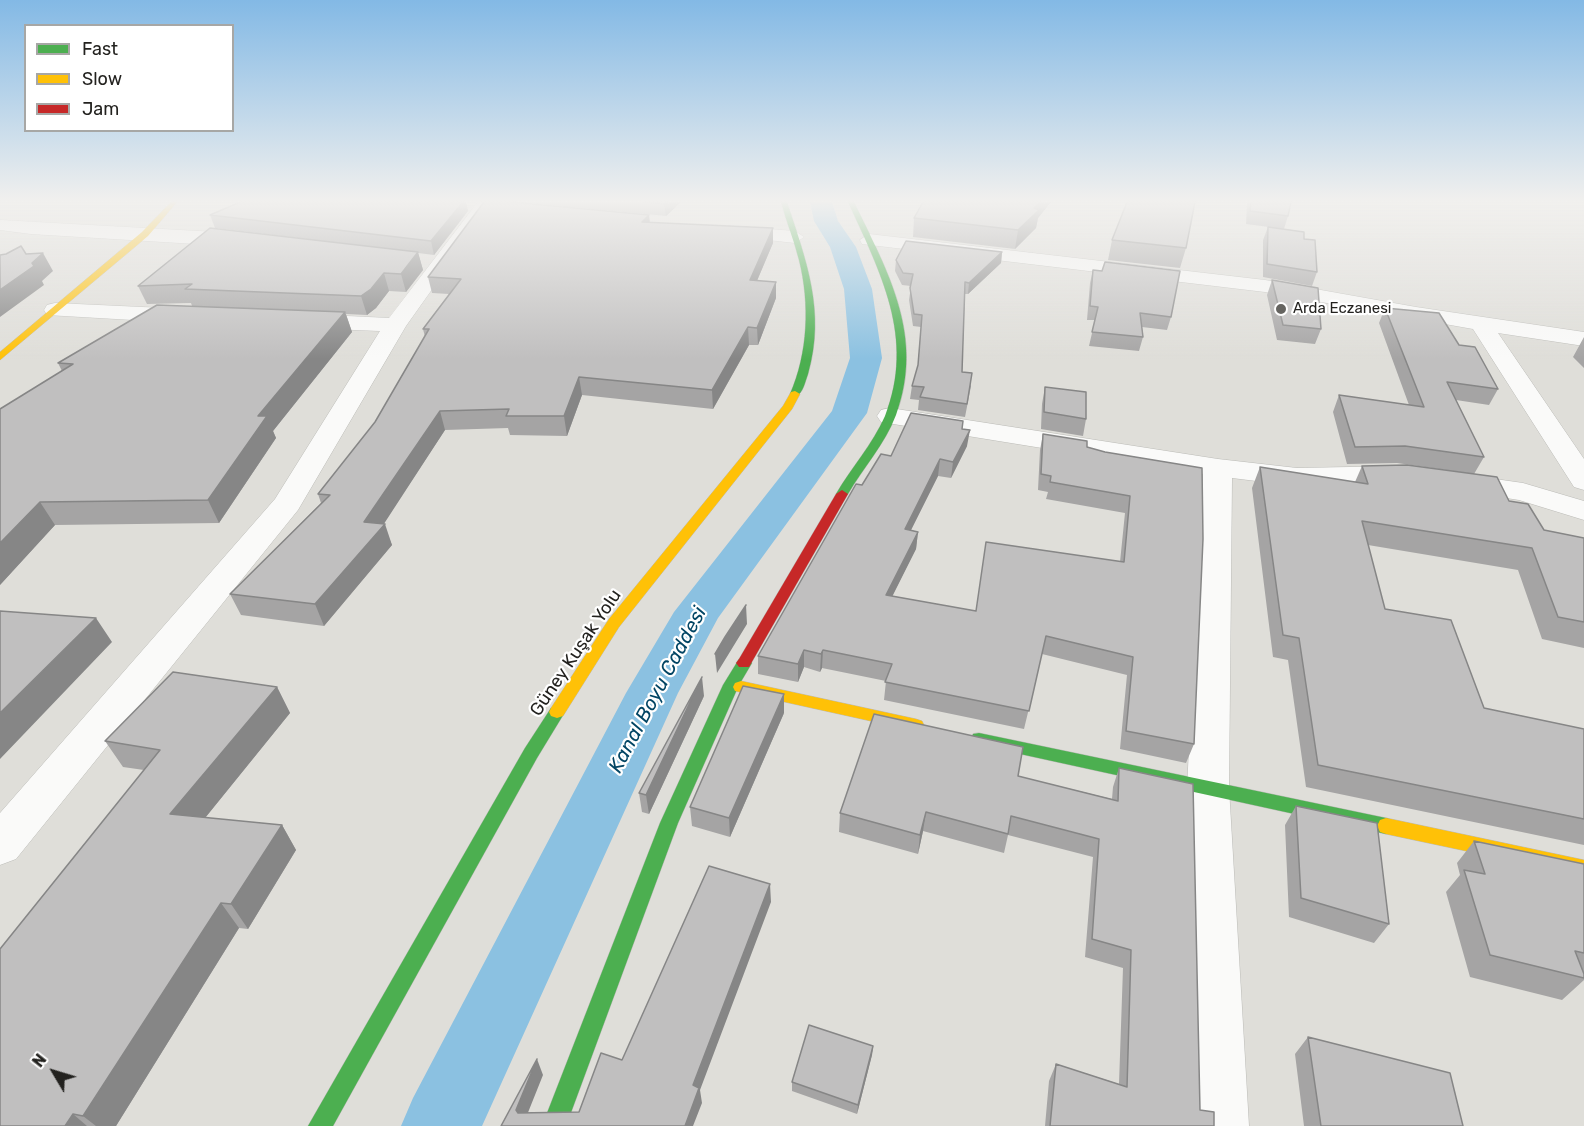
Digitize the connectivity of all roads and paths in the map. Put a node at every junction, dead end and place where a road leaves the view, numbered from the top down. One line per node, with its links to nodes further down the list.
1 (121, 255): 6 (main road)
2 (438, 255): 10 (street)
3 (800, 255): 23 (main road, Güney Kuşak Yolu)
4 (876, 255): 13 (main road)
5 (994, 255): 9 (street)
6 (55, 310): 7 (street); 12 (main road)
7 (207, 317)
8 (278, 320): 10 (street)
9 (1480, 323): 11 (street); 15 (street)
10 (395, 325): 21 (street)
11 (1584, 339)
12 (1, 355)
13 (890, 416): 14 (street); 17 (main road)
14 (1218, 468): 16 (street); 20 (street)
15 (1584, 481)
16 (1584, 511)
17 (730, 685): 18 (main road); 24 (main road)
18 (928, 728)
19 (963, 735): 20 (main road)
20 (1208, 788): 22 (main road); 25 (street)
21 (0, 845)
22 (1584, 868)
23 (321, 1126)
24 (554, 1126)
25 (1220, 1126)

